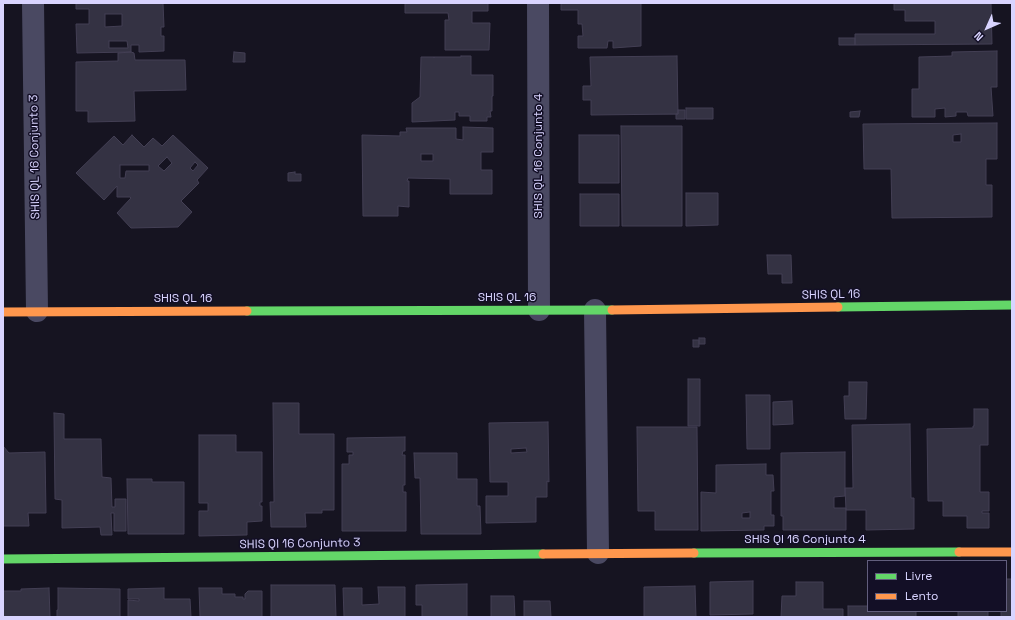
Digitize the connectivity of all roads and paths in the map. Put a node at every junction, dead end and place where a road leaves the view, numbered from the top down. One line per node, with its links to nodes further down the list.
1 (33, 3): 6 (street, SHIS QL 16 Conjunto 3)
2 (538, 3): 4 (street, SHIS QL 16 Conjunto 4)
3 (1012, 305): 5 (street, SHIS QL 16)
4 (539, 310): 5 (street, SHIS QL 16); 6 (street, SHIS QL 16)
5 (595, 310): 9 (street)
6 (37, 311): 7 (street, SHIS QL 16)
7 (3, 312)
8 (1012, 552): 9 (street, SHIS QI 16 Conjunto 4)
9 (598, 553): 10 (street, SHIS QI 16 Conjunto 3)
10 (3, 559)

